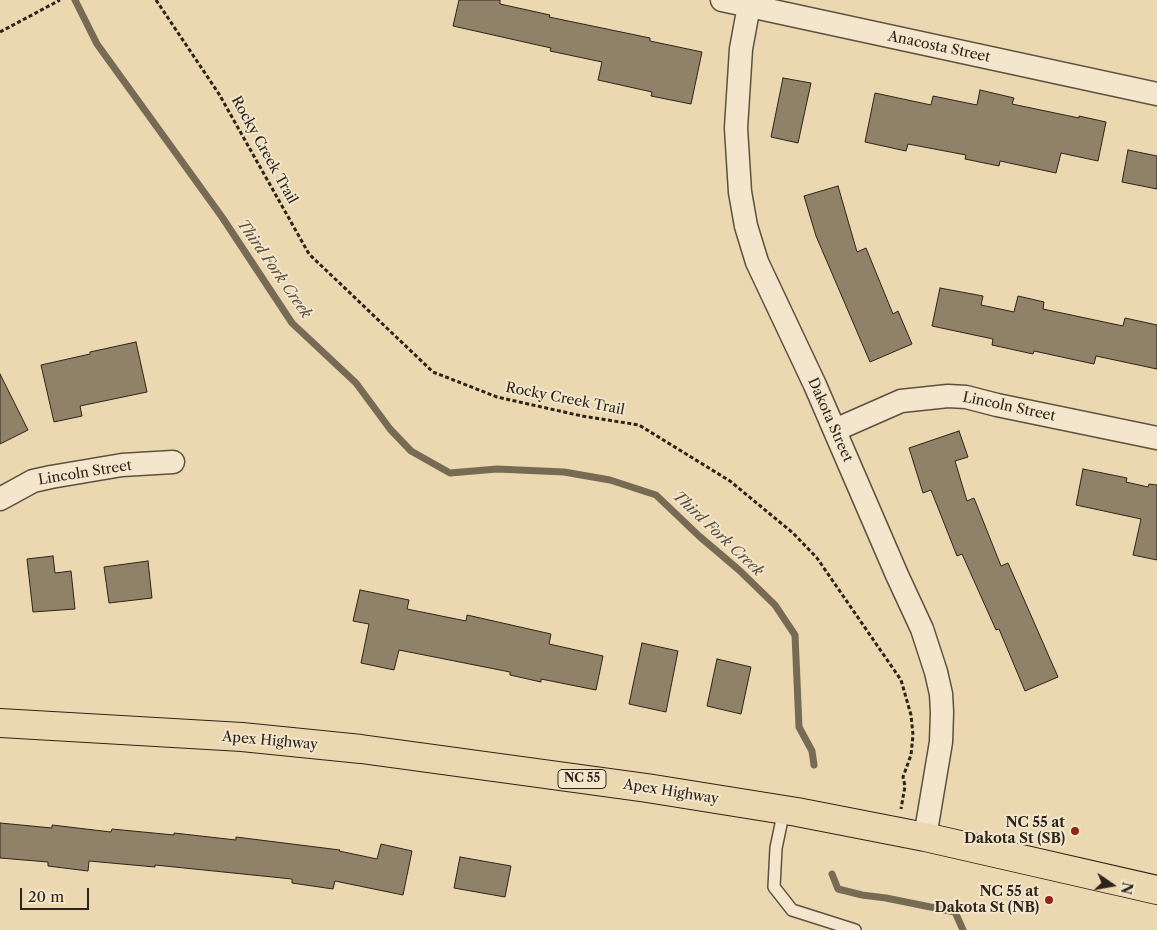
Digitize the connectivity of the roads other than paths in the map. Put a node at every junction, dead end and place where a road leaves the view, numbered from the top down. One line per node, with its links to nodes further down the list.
1 (722, 0): 2 (street, Anacosta Street)
2 (750, 3): 3 (street, Anacosta Street); 4 (street, Dakota Street)
3 (1157, 94)
4 (835, 430): 5 (street, Lincoln Street); 10 (street, Dakota Street)
5 (1157, 438)
6 (173, 462): 7 (street, Lincoln Street)
7 (0, 499)
8 (0, 724): 9 (main road, Apex Highway / NC 55)
9 (784, 810): 10 (main road, Apex Highway / NC 55); 12 (lane)
10 (925, 837): 11 (main road, Apex Highway / NC 55)
11 (1157, 890)
12 (855, 930)

